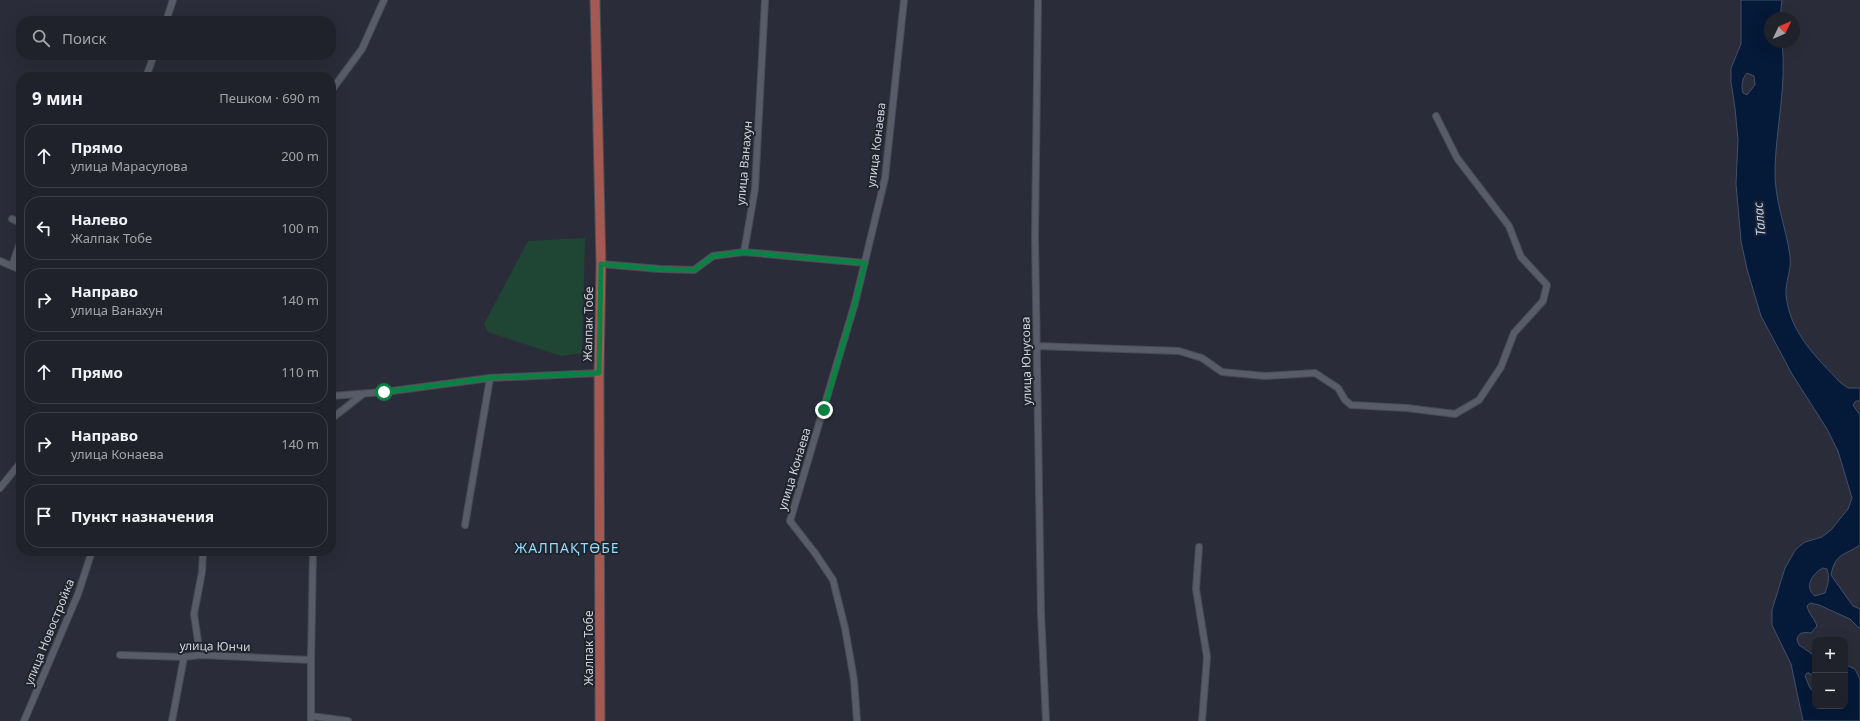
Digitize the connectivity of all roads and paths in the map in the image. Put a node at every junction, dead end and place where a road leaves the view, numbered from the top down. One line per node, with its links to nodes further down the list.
1 (173, 0): 7 (street)
2 (384, 0): 10 (street)
3 (595, 0): 18 (main road, Жалпак Тобе)
4 (765, 0): 14 (street, улица Ванахун)
5 (904, 0): 17 (street, улица Конаева)
6 (1038, 0): 21 (street, улица Юнусова)
7 (168, 16)
8 (152, 60): 9 (street)
9 (148, 72)
10 (336, 84)
11 (1436, 116): 21 (street)
12 (12, 219): 13 (street)
13 (16, 221)
14 (744, 252): 17 (street); 18 (street)
15 (16, 254): 19 (street)
16 (0, 260): 19 (street)
17 (865, 263): 43 (street, улица Конаева)
18 (601, 264): 22 (main road, Жалпак Тобе)
19 (12, 266): 20 (street)
20 (16, 268)
21 (1037, 346): 44 (street, улица Юнусова)
22 (599, 373): 23 (street); 42 (main road, Жалпак Тобе)
23 (490, 378): 24 (street); 29 (street)
24 (363, 394): 25 (street); 26 (street)
25 (336, 396)
26 (336, 415)
27 (16, 468): 28 (street)
28 (0, 488)
29 (465, 525)
30 (1199, 547): 45 (street)
31 (90, 556): 39 (street, улица Новостройка)
32 (203, 556): 35 (street)
33 (314, 556): 37 (street)
34 (120, 655): 36 (street, улица Юнчи)
35 (200, 655): 36 (street, улица Юнчи); 37 (street, улица Юнчи)
36 (184, 657): 40 (street)
37 (311, 660): 38 (street)
38 (311, 719): 41 (street)
39 (24, 721)
40 (172, 721)
41 (348, 721)
42 (600, 721)
43 (857, 721)
44 (1046, 721)
45 (1202, 721)

